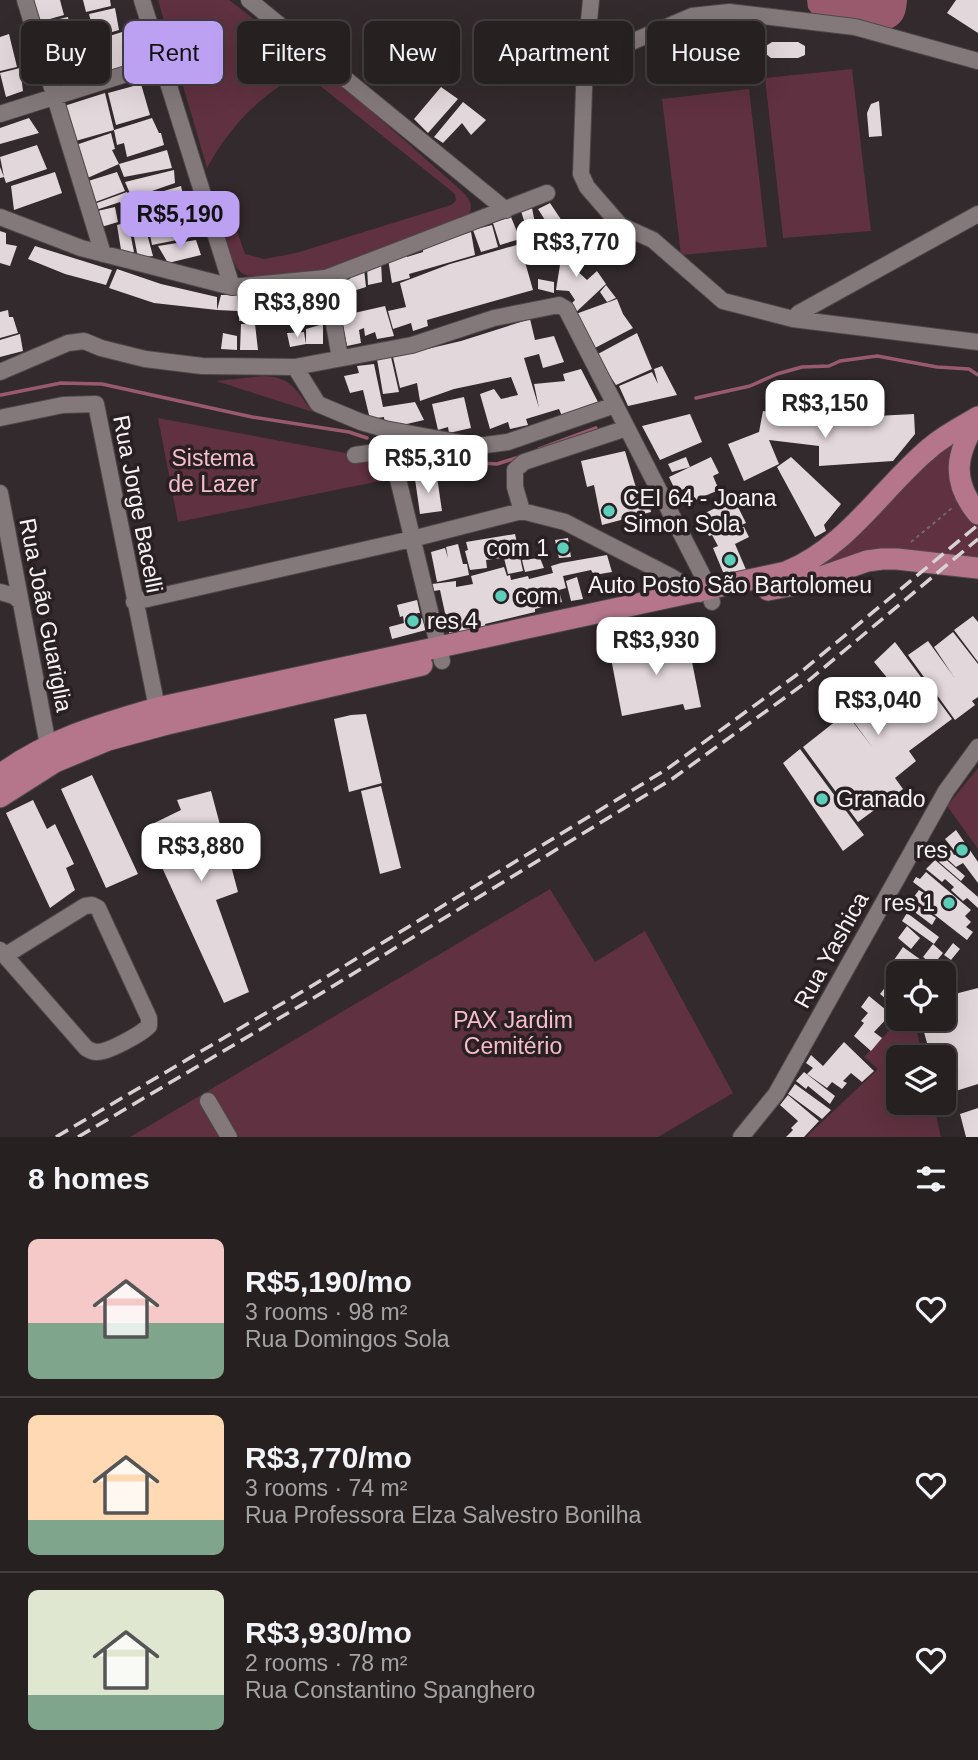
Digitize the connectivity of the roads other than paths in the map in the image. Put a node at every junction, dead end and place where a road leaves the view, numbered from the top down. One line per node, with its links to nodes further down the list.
1 (24, 0): 13 (street)
2 (142, 0): 6 (street)
3 (249, 0): 16 (street)
4 (591, 0): 7 (street)
5 (713, 7): 8 (street); 9 (street)
6 (148, 21)
7 (589, 21)
8 (633, 41)
9 (978, 61)
10 (124, 75): 13 (street)
11 (168, 84): 21 (street)
12 (583, 84): 22 (street)
13 (54, 97): 14 (street); 19 (street)
14 (0, 114)
15 (547, 193): 16 (street)
16 (506, 210): 20 (street)
17 (978, 214): 22 (street)
18 (0, 217): 19 (street)
19 (103, 254): 21 (street)
20 (327, 278): 21 (street); 24 (street)
21 (232, 287)
22 (793, 320): 23 (street)
23 (978, 342)
24 (340, 358): 25 (street); 27 (street)
25 (295, 367): 26 (street); 30 (street)
26 (0, 372)
27 (615, 405): 30 (street); 31 (street)
28 (0, 418): 42 (street, Rua Jorge Bacelli)
29 (978, 418): 33 (main road); 40 (main road)
30 (386, 429): 35 (street)
31 (627, 429): 34 (street); 40 (street)
32 (0, 493): 37 (street, Rua João Guariglia)
33 (972, 505)
34 (522, 511): 35 (street); 40 (street)
35 (412, 539): 42 (street); 43 (street)
36 (978, 568): 40 (main road)
37 (14, 570): 38 (street); 41 (street, Rua João Guariglia)
38 (0, 584)
39 (0, 592): 41 (street)
40 (705, 594): 43 (main road)
41 (20, 601): 45 (street, Rua João Guariglia)
42 (134, 602): 44 (street, Rua Jorge Bacelli)
43 (438, 649): 44 (main road); 47 (main road)
44 (157, 708): 45 (main road)
45 (48, 745): 47 (main road); 48 (main road)
46 (978, 747): 53 (street, Rua Yashica)
47 (34, 774): 49 (main road)
48 (0, 775)
49 (0, 797)
50 (3, 953): 50 (street)
51 (208, 1101): 52 (street)
52 (229, 1137)
53 (741, 1137)

